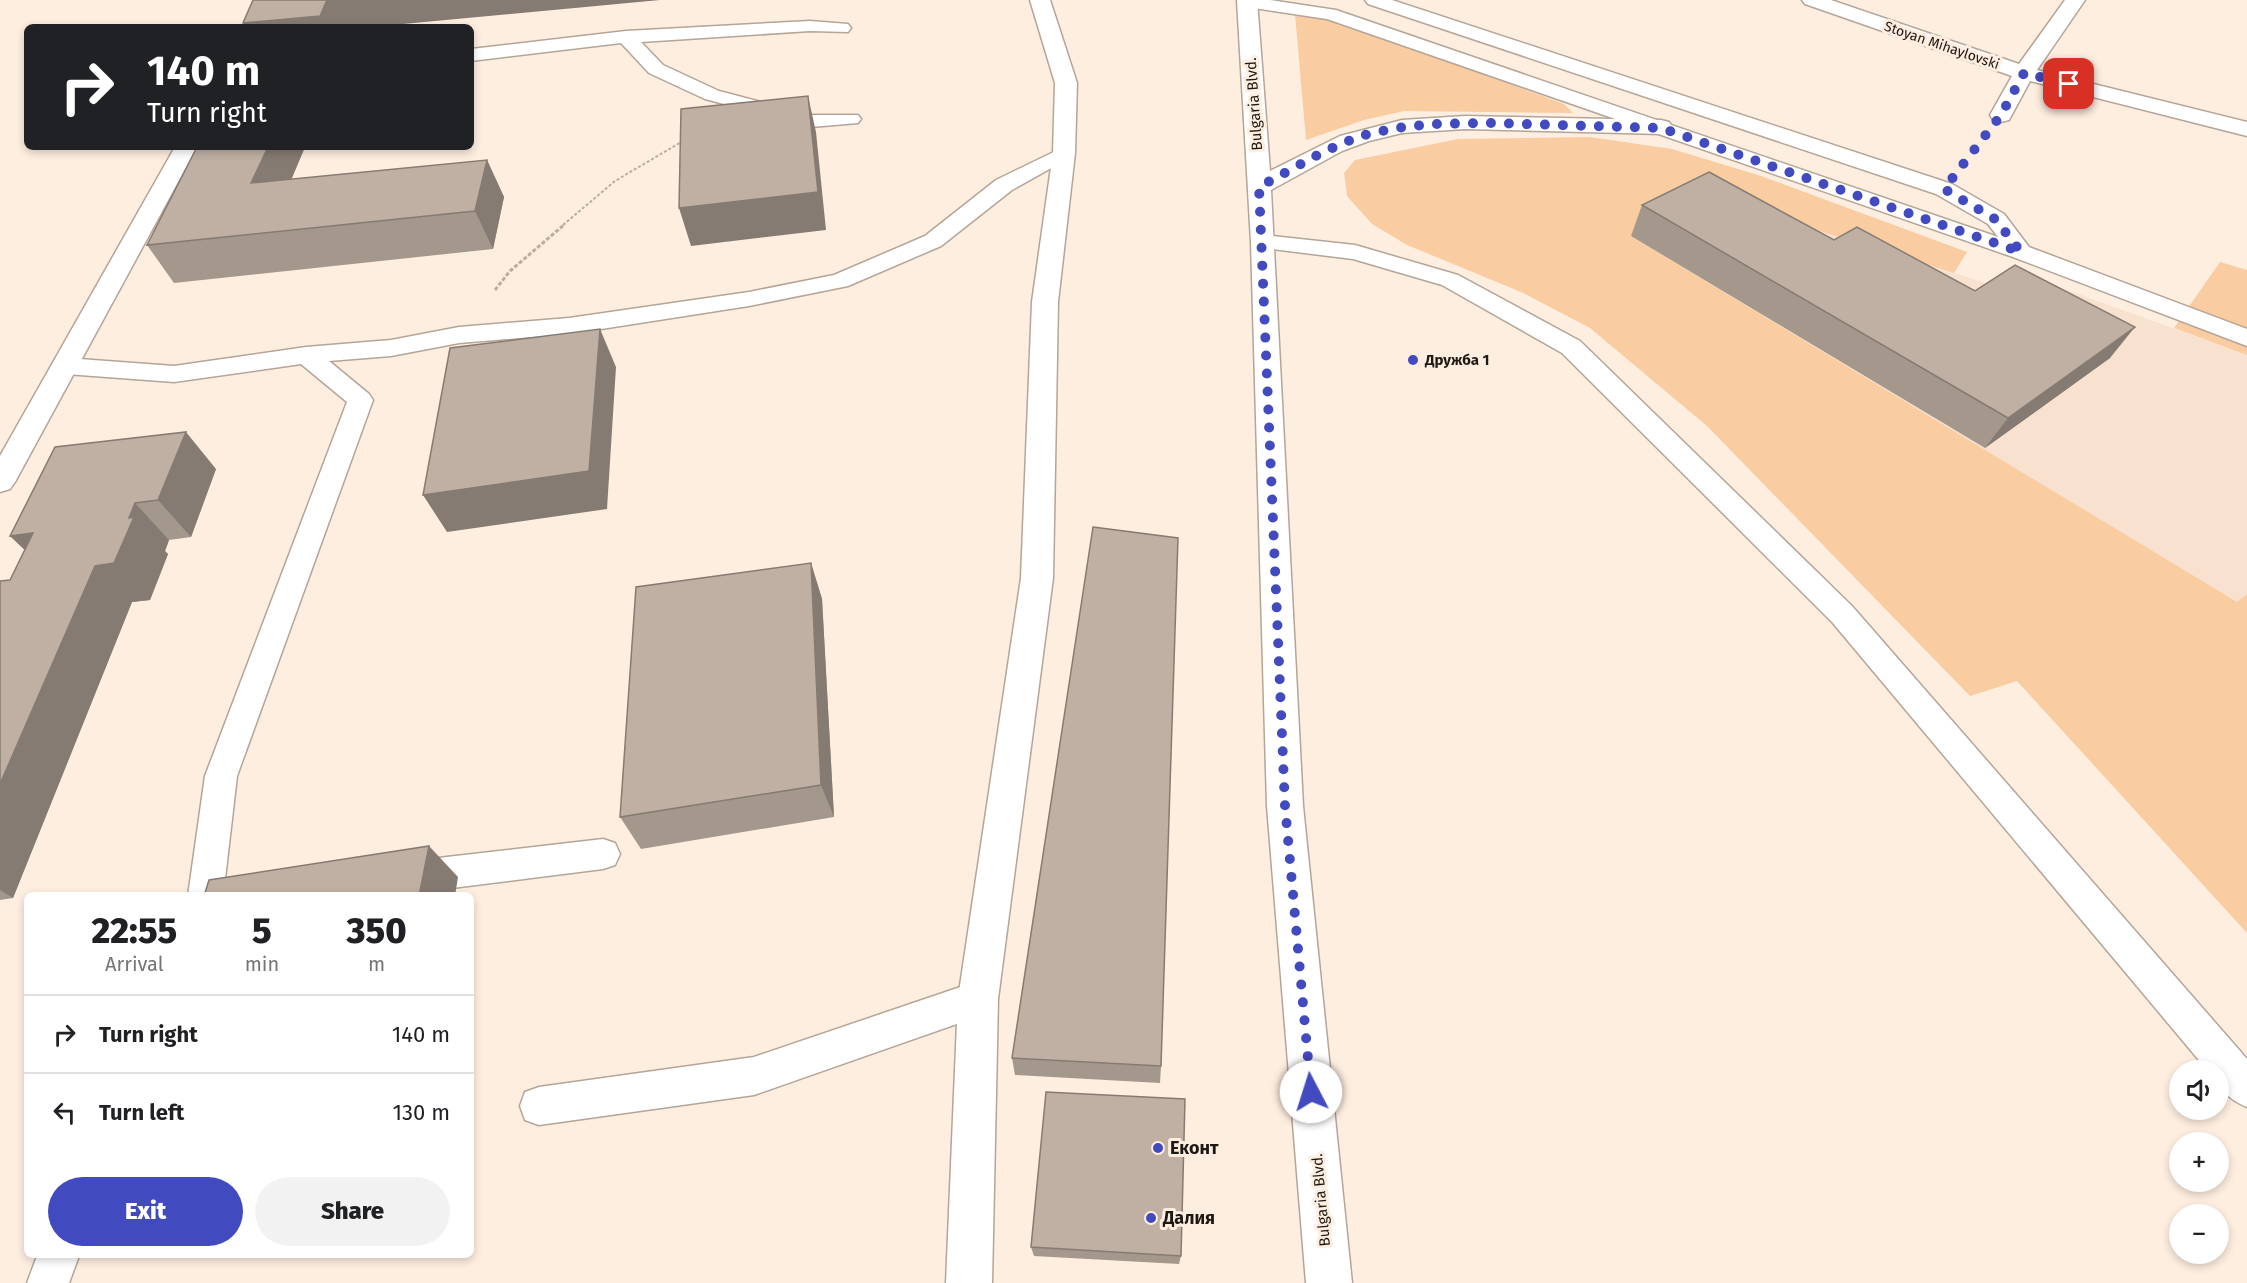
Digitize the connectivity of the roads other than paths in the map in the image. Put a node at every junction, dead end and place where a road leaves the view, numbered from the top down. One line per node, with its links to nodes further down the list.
1 (1040, 0): 15 (street)
2 (1374, 0): 18 (lane)
3 (1812, 0): 9 (street, Stoyan Mihaylovski)
4 (2075, 0): 9 (street)
5 (1246, 1): 12 (lane); 16 (street, Bulgaria Blvd.)
6 (842, 28): 7 (lane)
7 (626, 37): 8 (lane); 11 (lane)
8 (474, 55)
9 (2024, 73): 10 (street); 13 (street, Stoyan Mihaylovski)
10 (2001, 115)
11 (851, 119)
12 (1661, 128): 16 (street); 18 (lane)
13 (2247, 129)
14 (184, 150): 21 (street)
15 (1064, 153): 20 (lane); 26 (street)
16 (1259, 187): 17 (street, Bulgaria Blvd.)
17 (1263, 242): 27 (lane); 32 (street, Bulgaria Blvd.)
18 (2021, 252): 19 (lane)
19 (2247, 338)
20 (306, 355): 21 (lane); 25 (lane)
21 (66, 366): 22 (street)
22 (0, 482)
23 (603, 854): 24 (lane)
24 (379, 881)
25 (206, 892)
26 (978, 999): 28 (lane); 31 (street)
27 (2247, 1088)
28 (539, 1106)
29 (57, 1258): 30 (lane)
30 (48, 1283)
31 (969, 1283)
32 (1329, 1283)

